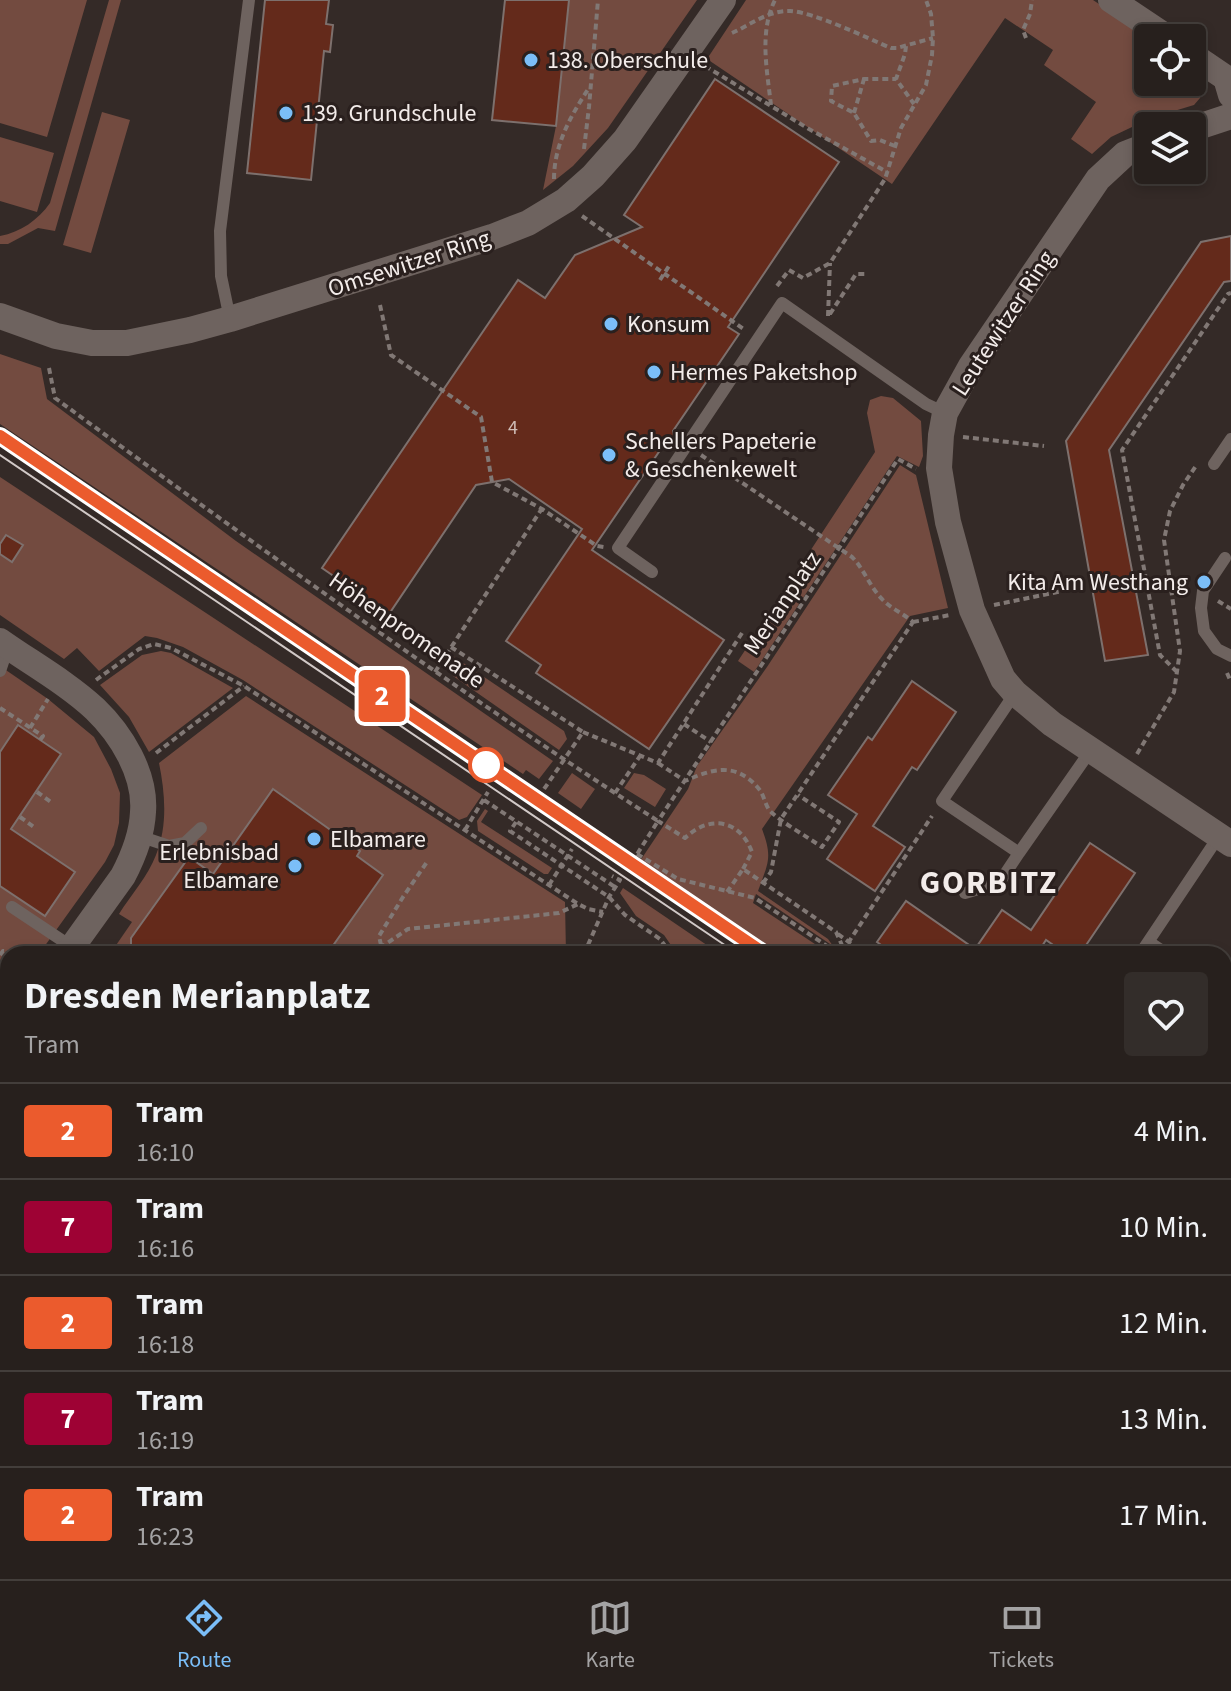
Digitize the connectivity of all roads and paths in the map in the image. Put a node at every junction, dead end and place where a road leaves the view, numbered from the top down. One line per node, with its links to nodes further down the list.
1 (249, 0): 40 (lane)
2 (598, 0): 18 (path)
3 (723, 0): 40 (street, Omsewitzer Ring)
4 (775, 0): 8 (path)
5 (926, 0): 11 (path)
6 (1032, 0): 12 (path)
7 (1111, 0): 9 (street)
8 (767, 15): 10 (path); 13 (path); 21 (path)
9 (1147, 24)
10 (724, 36)
11 (933, 38): 13 (path); 20 (path)
12 (1026, 38)
13 (906, 46): 17 (path)
14 (699, 63): 21 (path)
15 (1206, 64): 19 (street)
16 (864, 79): 17 (path); 22 (path); 22 (path)
17 (896, 79): 20 (path)
18 (591, 86): 25 (path); 29 (path)
19 (1231, 95)
20 (914, 104): 26 (path)
21 (771, 105): 28 (path)
22 (854, 113): 26 (path)
23 (1231, 116): 24 (street)
24 (1206, 124)
25 (586, 135)
26 (895, 146): 28 (path)
27 (1134, 150): 43 (street, Leutewitzer Ring)
28 (887, 172): 31 (path)
29 (554, 188)
30 (577, 212): 33 (path)
31 (830, 263): 34 (path); 37 (path)
32 (669, 266): 33 (path)
33 (665, 273): 35 (path); 41 (path)
34 (865, 274)
35 (660, 280)
36 (1231, 293): 63 (path)
37 (772, 294)
38 (380, 305): 50 (path)
39 (0, 316): 40 (street, Omsewitzer Ring)
40 (230, 319)
41 (745, 330)
42 (49, 368): 62 (path, Höhenpromenade)
43 (943, 424): 45 (lane); 46 (path); 56 (street, Leutewitzer Ring)
44 (1231, 439): 48 (lane)
45 (687, 445): 52 (path); 54 (lane)
46 (1044, 446)
47 (1200, 460): 63 (path)
48 (1214, 464)
49 (917, 470): 52 (path, Merianplatz)
50 (542, 509): 51 (path); 59 (path)
51 (597, 546)
52 (839, 549): 57 (path); 73 (path, Merianplatz)
53 (1225, 558): 61 (lane)
54 (652, 572)
55 (1067, 590): 56 (path)
56 (972, 610): 57 (path); 67 (street, Leutewitzer Ring)
57 (913, 622): 85 (path)
58 (742, 633): 69 (path)
59 (451, 647): 62 (path); 71 (path)
60 (4, 653): 96 (street)
61 (1231, 656)
62 (435, 672): 77 (path, Höhenpromenade)
63 (1177, 672): 79 (path)
64 (91, 684): 65 (path)
65 (244, 686): 76 (path); 95 (path)
66 (52, 693): 70 (path)
67 (1015, 693): 74 (street, Leutewitzer Ring); 87 (lane)
68 (0, 708): 70 (path)
69 (684, 724): 73 (path); 78 (path)
70 (30, 728): 72 (path)
71 (583, 732): 75 (path); 77 (path)
72 (40, 740)
73 (711, 742): 80 (path, Merianplatz)
74 (1091, 750): 79 (street, Leutewitzer Ring); 99 (lane)
75 (640, 756): 78 (path); 83 (path)
76 (148, 759)
77 (564, 759): 83 (path, Höhenpromenade); 84 (path)
78 (658, 763): 80 (path)
79 (1124, 772): 97 (street, Leutewitzer Ring)
80 (682, 784): 90 (path); 91 (path, Merianplatz)
81 (37, 792): 88 (path)
82 (488, 792): 86 (path)
83 (615, 793): 91 (path, Höhenpromenade)
84 (540, 795)
85 (798, 795): 90 (path); 90 (path)
86 (484, 800): 92 (path); 95 (path)
87 (942, 801): 99 (lane); 118 (path)
88 (51, 802)
89 (20, 817): 93 (path)
90 (781, 819): 107 (path)
91 (658, 821): 102 (path); 105 (path, Höhenpromenade)
92 (516, 822): 101 (path); 104 (path)
93 (34, 827)
94 (201, 828): 96 (lane)
95 (465, 830): 108 (path)
96 (139, 836): 120 (street)
97 (1225, 840): 117 (lane)
98 (572, 849): 101 (path)
99 (1019, 853): 111 (lane)
100 (627, 855): 102 (path)
101 (568, 856): 104 (path); 109 (path)
102 (636, 856): 110 (path)
103 (427, 862): 121 (path)
104 (562, 865): 108 (path); 112 (path)
105 (743, 869): 107 (path); 110 (path)
106 (612, 876): 109 (path)
107 (763, 883): 116 (path)
108 (549, 885): 113 (path)
109 (615, 887): 112 (path)
110 (727, 892): 125 (path)
111 (965, 893)
112 (609, 897): 115 (path); 124 (path)
113 (578, 904): 115 (path); 122 (path)
114 (12, 907): 119 (lane)
115 (603, 912): 123 (path)
116 (836, 932): 118 (path); 126 (path)
117 (1149, 942): 128 (lane); 129 (lane)
118 (848, 943): 127 (path)
119 (65, 946)
120 (73, 946)
121 (381, 946)
122 (382, 946)
123 (588, 946)
124 (665, 946)
125 (827, 946)
126 (842, 946)
127 (853, 946)
128 (1146, 946)
129 (1155, 946)

